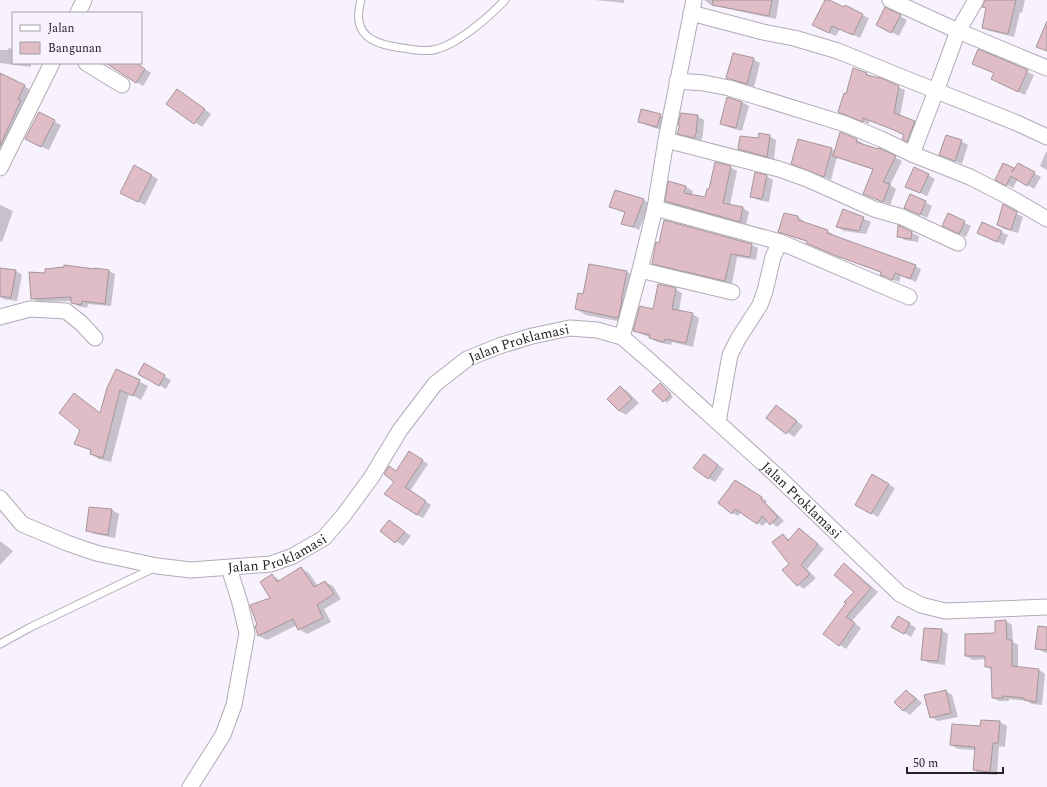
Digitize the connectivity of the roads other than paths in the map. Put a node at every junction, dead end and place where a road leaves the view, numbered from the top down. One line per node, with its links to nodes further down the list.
1 (84, 0): 7 (street)
2 (361, 0): 3 (lane)
3 (505, 0)
4 (890, 0): 8 (street)
5 (976, 0): 8 (street)
6 (692, 7): 12 (street); 14 (street)
7 (78, 12)
8 (958, 31): 11 (street); 14 (street)
9 (52, 64): 18 (street)
10 (88, 64): 13 (street)
11 (1047, 68)
12 (677, 81): 16 (street); 17 (street)
13 (122, 86)
14 (936, 91): 15 (street); 17 (street)
15 (1047, 137)
16 (666, 140): 19 (street); 22 (street)
17 (912, 154): 20 (street)
18 (0, 168)
19 (654, 208): 21 (street); 23 (street)
20 (1047, 220)
21 (780, 242): 25 (street); 29 (street)
22 (958, 243)
23 (640, 270): 24 (street); 27 (street)
24 (732, 292)
25 (909, 297)
26 (0, 318): 28 (street)
27 (622, 337): 29 (street, Jalan Proklamasi); 32 (street, Jalan Proklamasi)
28 (95, 338)
29 (718, 422): 33 (street, Jalan Proklamasi)
30 (0, 498): 31 (street, Jalan Proklamasi)
31 (158, 566): 32 (street, Jalan Proklamasi); 34 (lane)
32 (229, 568): 35 (street)
33 (1047, 607)
34 (0, 644)
35 (190, 787)

